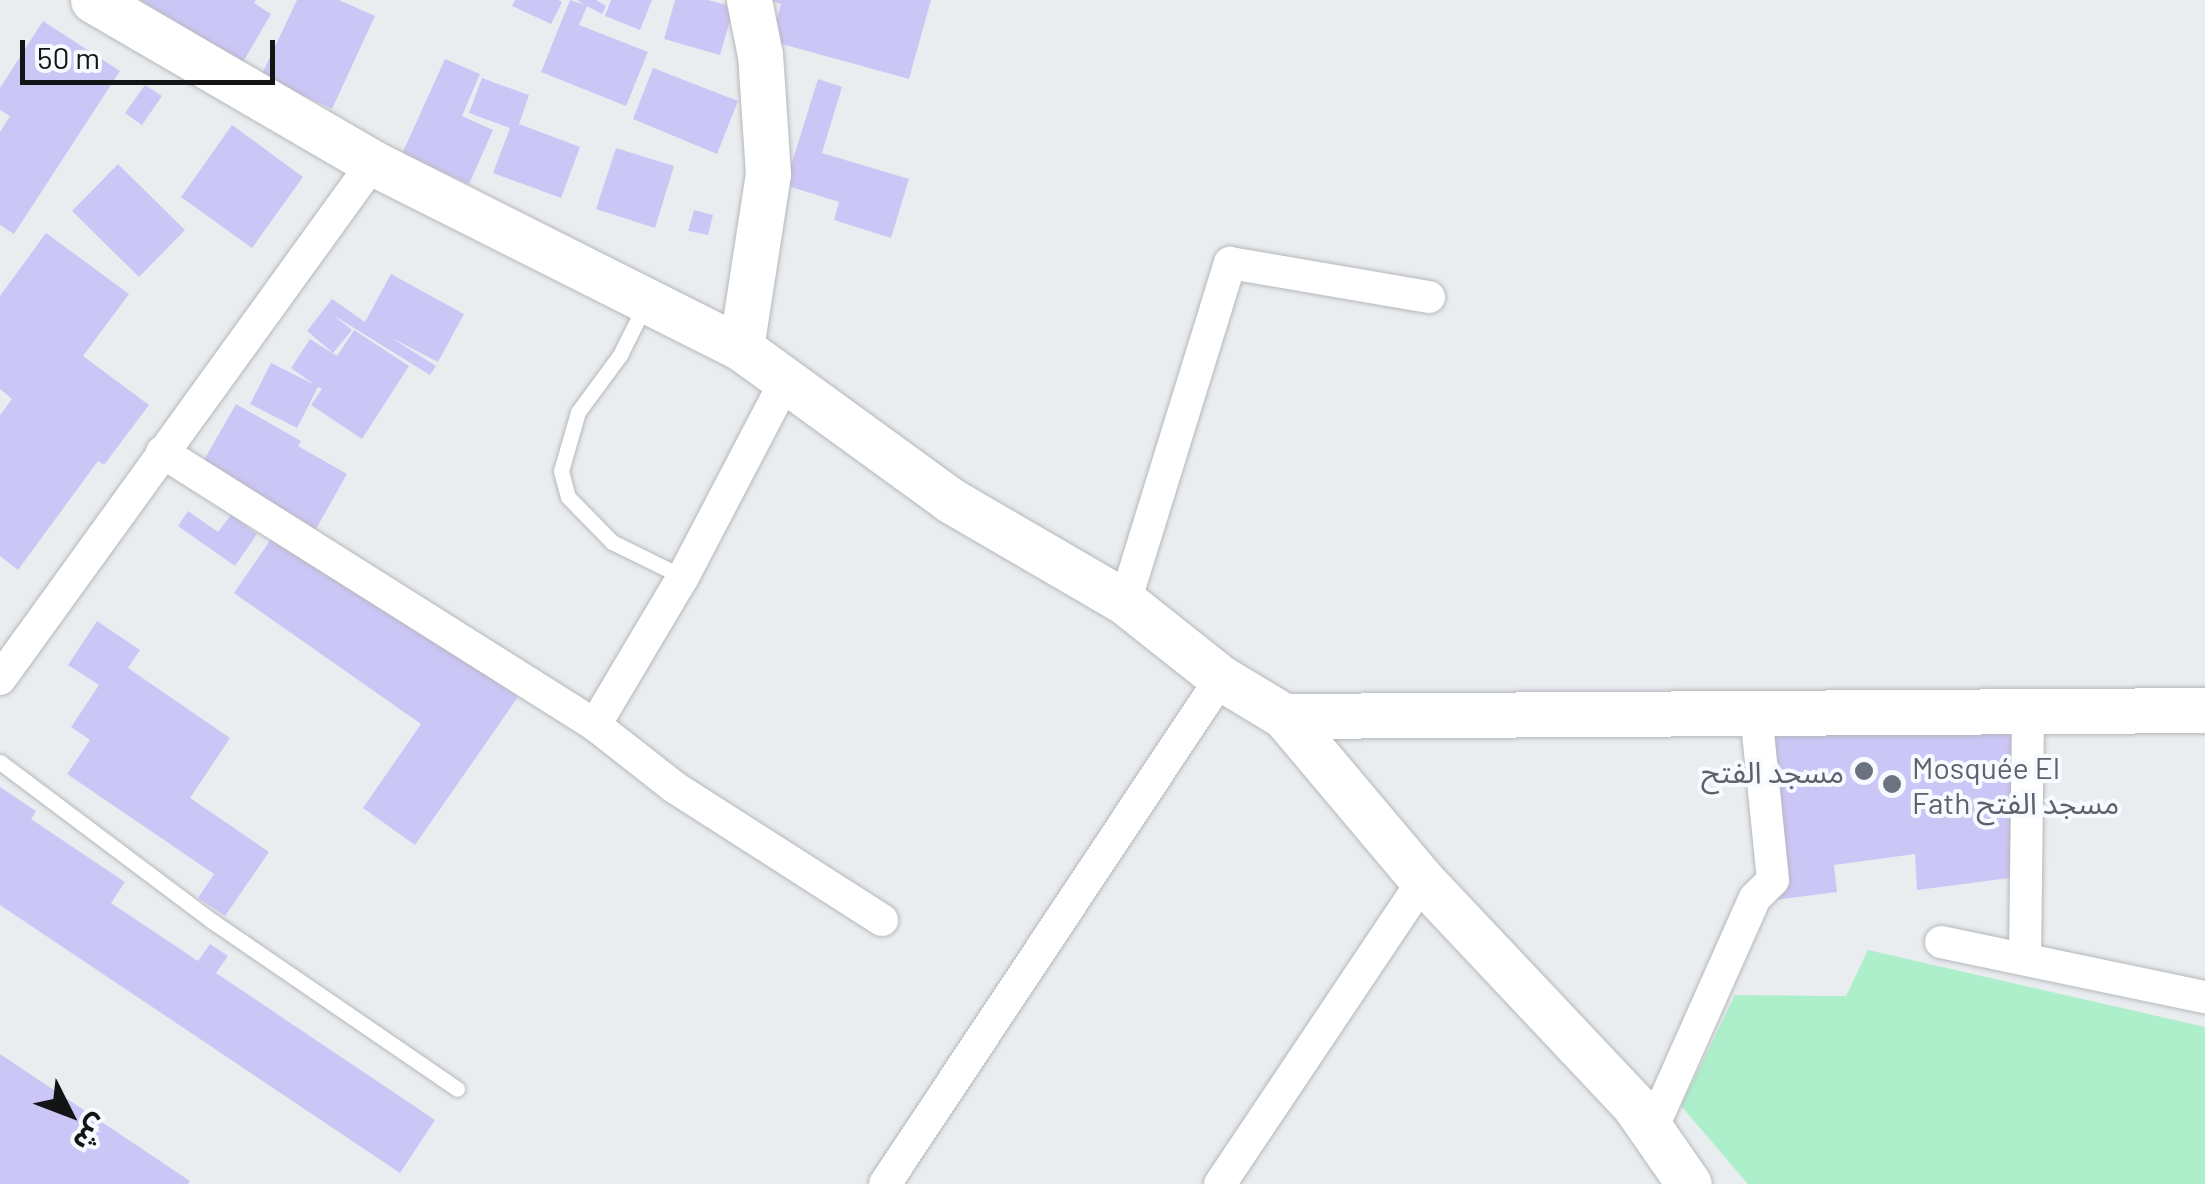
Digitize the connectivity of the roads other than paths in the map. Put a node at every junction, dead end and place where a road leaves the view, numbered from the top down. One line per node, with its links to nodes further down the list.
1 (93, 0): 3 (street)
2 (750, 0): 6 (street)
3 (373, 163): 5 (street); 8 (street)
4 (1429, 296): 10 (street)
5 (647, 301): 6 (street); 9 (lane)
6 (741, 348): 7 (street)
7 (786, 380): 9 (street); 10 (street)
8 (162, 452): 11 (street); 17 (street)
9 (683, 577): 17 (street)
10 (1125, 602): 12 (street)
11 (1, 676)
12 (1221, 678): 16 (street); 26 (street)
13 (2205, 710): 14 (street)
14 (2028, 711): 15 (street); 22 (street)
15 (1756, 713): 16 (street); 25 (street)
16 (1284, 716): 19 (street)
17 (595, 724): 20 (street)
18 (0, 762): 24 (lane)
19 (1423, 881): 25 (street); 27 (street)
20 (882, 920)
21 (1941, 942): 22 (street)
22 (2025, 959): 23 (street)
23 (2205, 997)
24 (457, 1089)
25 (1652, 1129): 28 (street)
26 (885, 1184)
27 (1220, 1184)
28 (1689, 1184)

